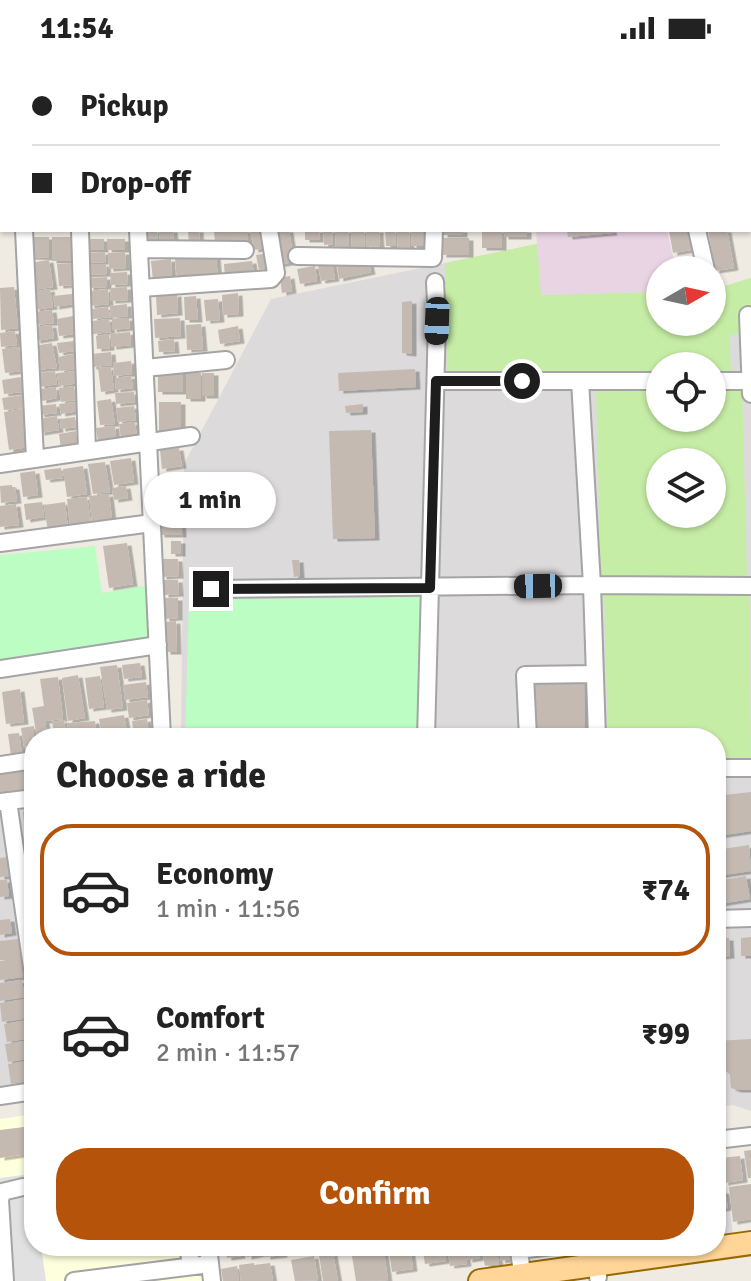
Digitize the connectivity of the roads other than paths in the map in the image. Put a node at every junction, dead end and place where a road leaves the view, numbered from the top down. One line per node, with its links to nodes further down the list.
1 (24, 232): 25 (street)
2 (80, 232): 24 (street)
3 (138, 232): 7 (street)
4 (269, 232): 12 (street)
5 (434, 232): 9 (street)
6 (697, 232): 10 (street)
7 (139, 249): 8 (street); 12 (street)
8 (245, 250)
9 (297, 256)
10 (703, 256)
11 (435, 282): 16 (street)
12 (141, 288): 15 (street)
13 (748, 315): 20 (street)
14 (226, 360): 15 (street)
15 (145, 368): 23 (street)
16 (436, 381): 17 (street); 31 (street)
17 (580, 381): 18 (street); 29 (street)
18 (646, 381)
19 (726, 381): 20 (street)
20 (751, 381): 21 (street)
21 (751, 394)
22 (191, 436): 23 (street)
23 (148, 441): 24 (street); 27 (street)
24 (87, 451): 25 (street)
25 (35, 458): 26 (street)
26 (0, 464)
27 (152, 523): 28 (street); 33 (street)
28 (0, 543)
29 (592, 585): 30 (street); 31 (street); 35 (street)
30 (751, 586)
31 (430, 588): 32 (street); 37 (street)
32 (211, 589)
33 (158, 645): 34 (street); 36 (street)
34 (0, 669)
35 (595, 674): 38 (street); 39 (street)
36 (162, 728)
37 (426, 728)
38 (528, 728)
39 (597, 728)
40 (24, 761): 41 (street)
41 (0, 765)
42 (726, 768): 43 (street)
43 (751, 768)
44 (24, 799): 45 (street)
45 (4, 802): 48 (street)
46 (751, 918): 47 (street)
47 (726, 919)
48 (24, 921)
49 (24, 1092): 50 (street)
50 (0, 1096)
51 (751, 1136): 52 (street)
52 (726, 1139)
53 (23, 1187): 65 (street)
54 (751, 1243): 55 (main road)
55 (726, 1246)
56 (751, 1255): 61 (main road)
57 (190, 1256): 63 (street)
58 (209, 1256): 62 (street)
59 (522, 1256): 64 (street)
60 (644, 1256): 61 (main road)
61 (596, 1263): 64 (main road); 69 (main road)
62 (210, 1264): 63 (street); 67 (street)
63 (191, 1265): 66 (street)
64 (531, 1277): 68 (main road)
65 (5, 1281)
66 (74, 1281)
67 (212, 1281)
68 (480, 1281)
69 (569, 1281)

